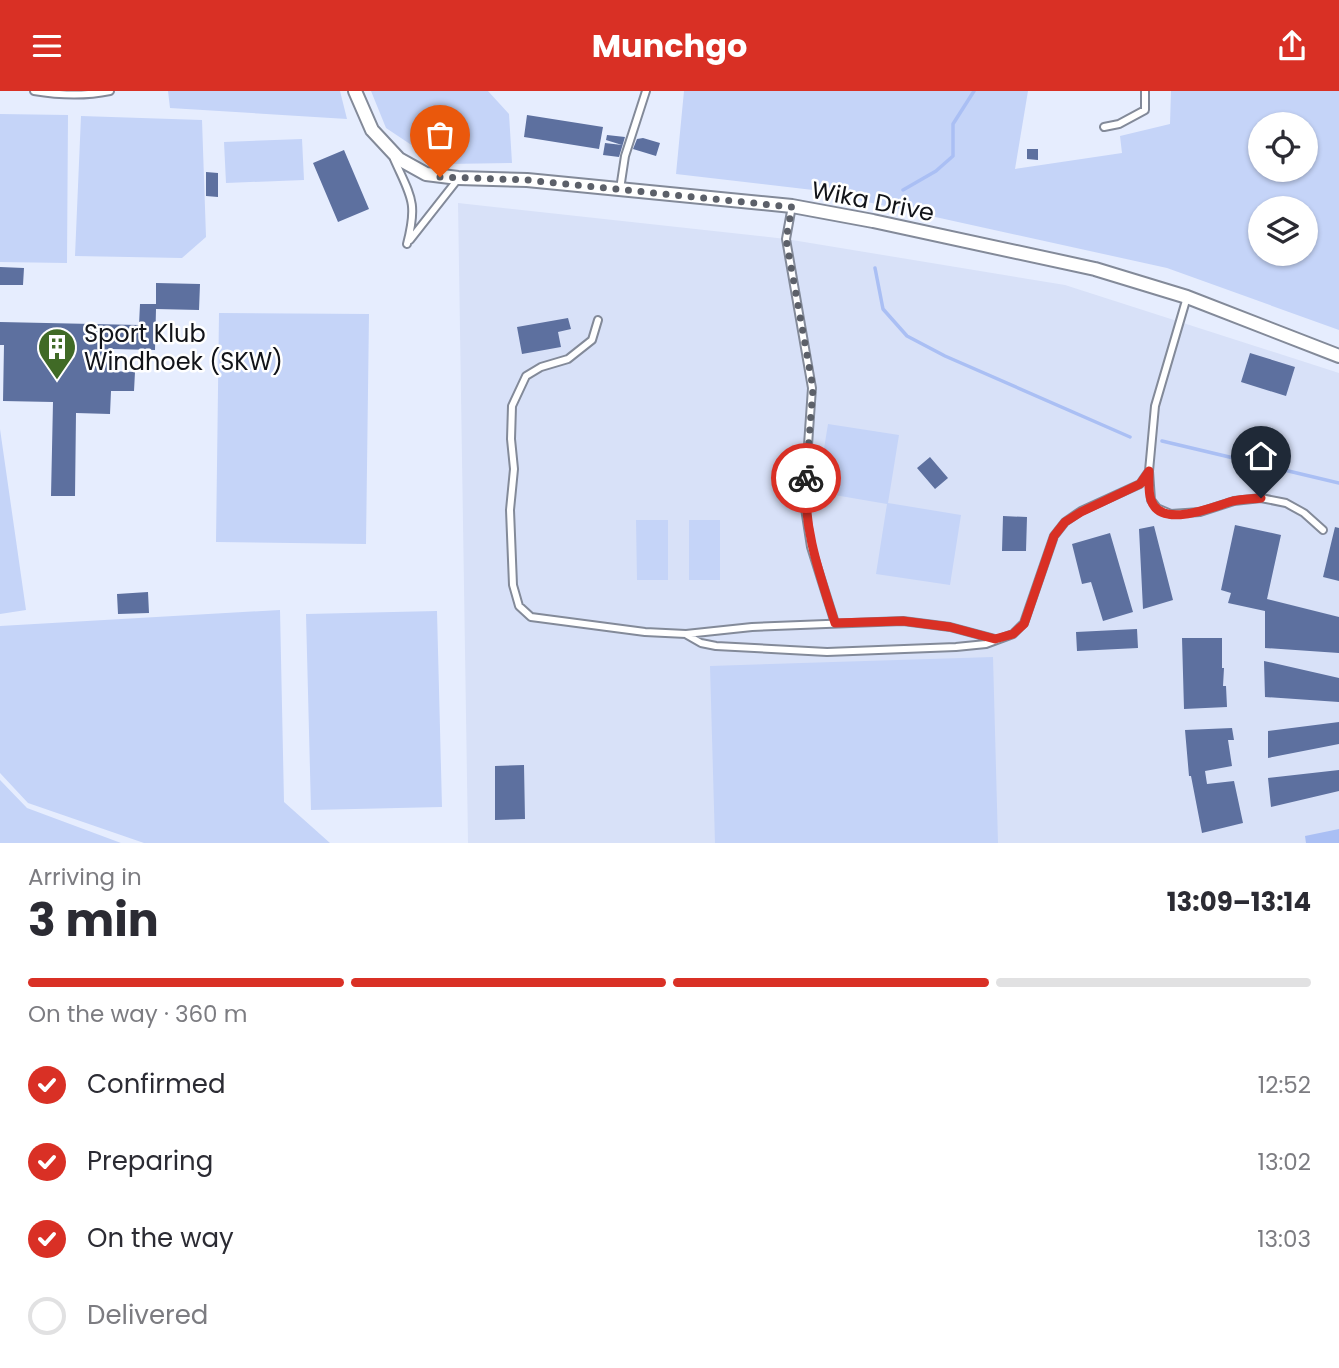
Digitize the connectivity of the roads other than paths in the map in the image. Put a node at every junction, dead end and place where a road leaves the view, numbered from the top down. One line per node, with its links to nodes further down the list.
1 (34, 91): 2 (lane)
2 (110, 91)
3 (355, 91): 7 (street, Wika Drive)
4 (646, 91): 9 (lane)
5 (1145, 91): 6 (lane)
6 (1104, 127)
7 (390, 149): 8 (street, Wika Drive); 8 (lane)
8 (458, 178): 9 (street, Wika Drive)
9 (620, 189): 10 (street, Wika Drive)
10 (792, 207): 11 (street, Wika Drive); 18 (lane)
11 (1188, 297): 12 (street, Wika Drive); 16 (lane)
12 (1247, 319): 14 (street, Wika Drive); 15 (street, Wika Drive)
13 (598, 320): 19 (lane)
14 (1339, 347)
15 (1339, 356)
16 (1149, 471): 17 (lane); 20 (lane)
17 (1323, 530)
18 (835, 623): 19 (lane); 20 (lane)
19 (686, 634): 20 (lane)
20 (995, 639)

